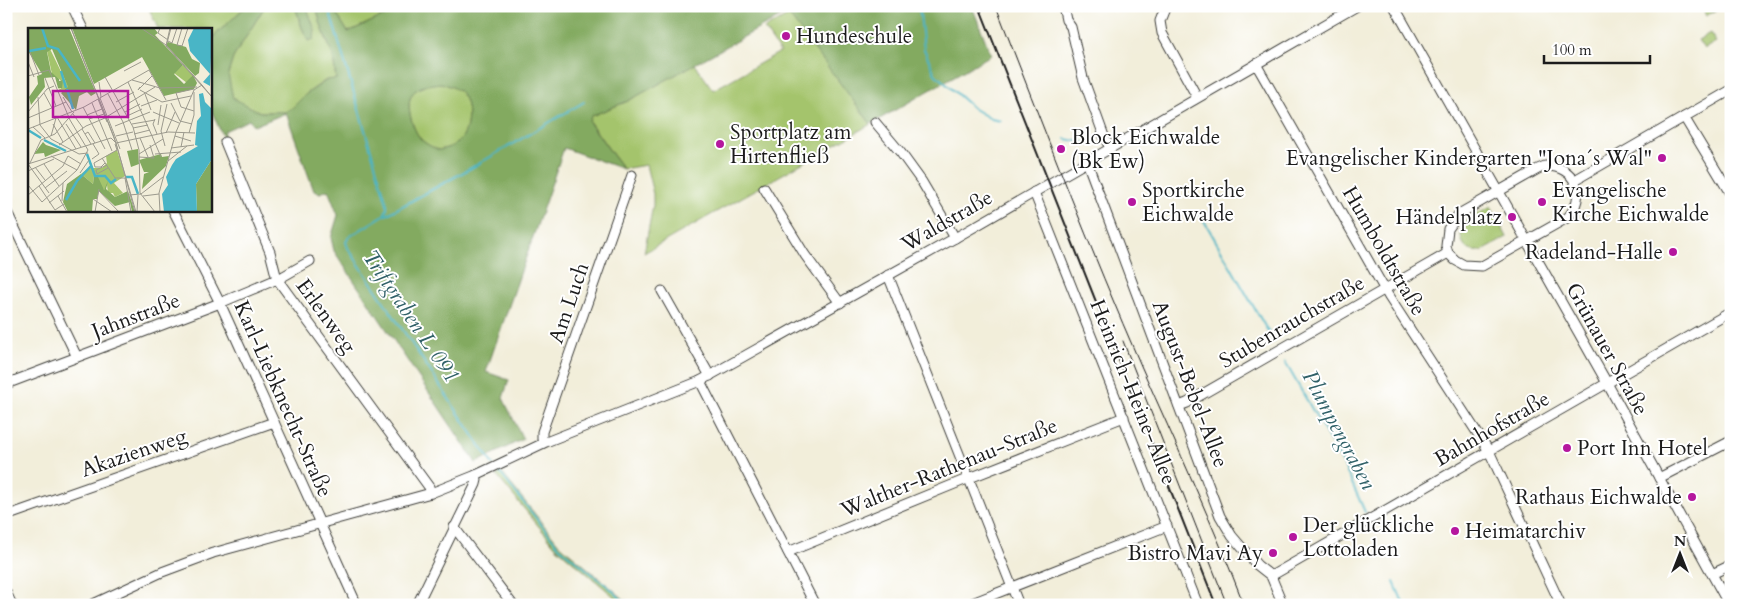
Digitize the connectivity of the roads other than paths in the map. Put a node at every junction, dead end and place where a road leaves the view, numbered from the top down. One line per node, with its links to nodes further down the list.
1 (72, 6): 6 (street)
2 (1064, 6): 13 (street)
3 (1166, 6): 9 (street)
4 (1357, 6): 7 (street, Waldstraße)
5 (1394, 6): 18 (street, Grünauer Straße)
6 (83, 28)
7 (1256, 64): 9 (street, Waldstraße); 29 (street, Humboldtstraße)
8 (1731, 90): 10 (street)
9 (1197, 97): 13 (street, Waldstraße)
10 (1684, 117): 16 (street); 20 (street)
11 (876, 122): 23 (street)
12 (225, 142): 28 (street, Erlenweg)
13 (1110, 148): 14 (street, Waldstraße)
14 (1086, 162): 19 (street, Waldstraße); 39 (street, August-Bebel-Allee)
15 (632, 175): 43 (street, Am Luch)
16 (1575, 180): 18 (street); 24 (street)
17 (764, 188): 31 (street)
18 (1498, 191): 24 (street, Grünauer Straße); 25 (street)
19 (1034, 192): 23 (street, Waldstraße); 40 (street, Heinrich-Heine-Allee)
20 (1731, 195)
21 (6, 210): 34 (street)
22 (174, 211): 32 (street, Karl-Liebknecht-Straße)
23 (955, 238): 27 (street, Waldstraße)
24 (1527, 241): 25 (street); 37 (street, Grünauer Straße)
25 (1448, 254): 29 (street, Stubenrauchstraße)
26 (310, 261): 28 (street, Jahnstraße)
27 (888, 275): 31 (street, Waldstraße); 46 (street)
28 (277, 278): 32 (street, Jahnstraße); 48 (street, Erlenweg)
29 (1385, 289): 39 (street, Stubenrauchstraße); 44 (street, Humboldtstraße)
30 (662, 290): 35 (street)
31 (840, 302): 35 (street, Waldstraße)
32 (220, 303): 34 (street, Jahnstraße); 41 (street, Karl-Liebknecht-Straße)
33 (1731, 312): 37 (street, Bahnhofstraße)
34 (76, 357): 38 (street, Jahnstraße)
35 (710, 376): 36 (street, Waldstraße)
36 (700, 381): 43 (street, Waldstraße); 53 (street)
37 (1607, 383): 44 (street, Bahnhofstraße); 47 (street, Grünauer Straße)
38 (6, 384)
39 (1180, 406): 56 (street, August-Bebel-Allee)
40 (1124, 417): 46 (street, Walther-Rathenau-Straße); 51 (street, Heinrich-Heine-Allee)
41 (274, 422): 49 (street, Akazienweg); 50 (street, Karl-Liebknecht-Straße)
42 (1731, 441): 47 (street)
43 (543, 443): 45 (street, Waldstraße)
44 (1488, 451): 56 (street, Bahnhofstraße); 69 (street, Humboldtstraße)
45 (476, 476): 48 (street, Waldstraße); 52 (street)
46 (969, 478): 53 (street, Walther-Rathenau-Straße); 57 (street)
47 (1659, 478): 55 (street, Grünauer Straße)
48 (431, 494): 50 (street, Waldstraße)
49 (6, 516)
50 (320, 524): 60 (street, Waldstraße); 61 (street, Karl-Liebknecht-Straße)
51 (1167, 526): 57 (street); 67 (street, Heinrich-Heine-Allee)
52 (454, 528): 62 (street); 63 (street)
53 (788, 552): 64 (street)
54 (1731, 565): 55 (street)
55 (1712, 574): 70 (street, Grünauer Straße)
56 (1271, 576): 68 (street, August-Bebel-Allee)
57 (1012, 587): 65 (street); 66 (street)
58 (6, 592): 59 (street)
59 (12, 605)
60 (91, 605)
61 (357, 605)
62 (417, 605)
63 (513, 605)
64 (815, 605)
65 (967, 605)
66 (1019, 605)
67 (1198, 605)
68 (1283, 605)
69 (1561, 605)
70 (1730, 605)

